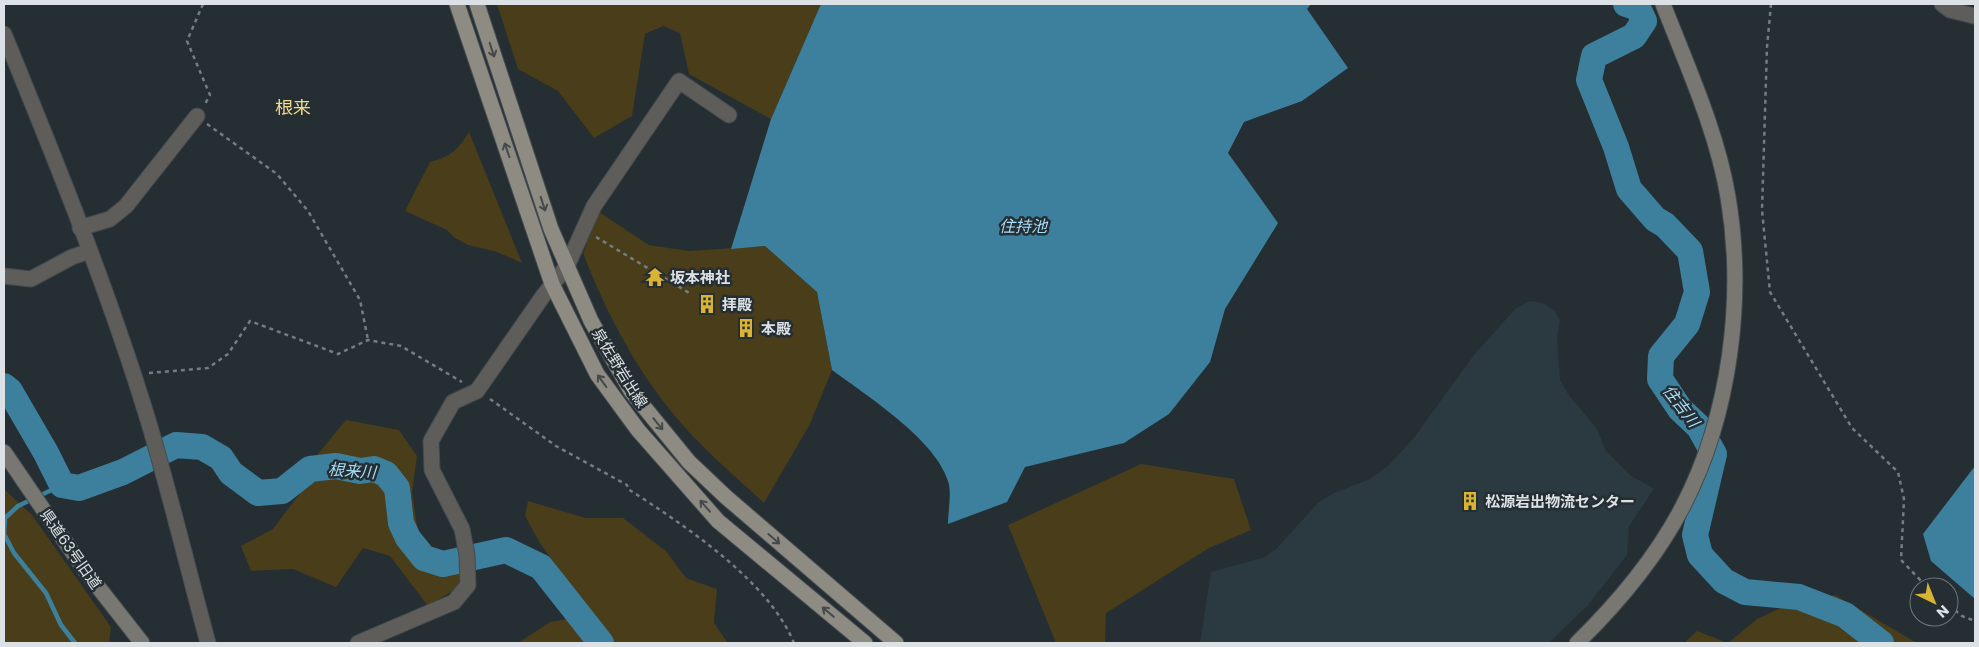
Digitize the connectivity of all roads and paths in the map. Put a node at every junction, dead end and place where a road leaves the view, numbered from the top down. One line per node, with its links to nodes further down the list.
1 (203, 4): 10 (path)
2 (457, 4): 16 (main road, 泉佐野岩出線, one-way to 2)
3 (477, 4): 14 (main road, 泉佐野岩出線, one-way to 14)
4 (1663, 4): 31 (street)
5 (1771, 4): 22 (path)
6 (1942, 4): 7 (street)
7 (1974, 16)
8 (4, 34): 11 (street)
9 (729, 115): 12 (street)
10 (197, 116): 11 (street); 18 (path)
11 (80, 228): 13 (street)
12 (583, 229): 14 (street); 17 (path)
13 (90, 252): 15 (street); 19 (street)
14 (567, 266): 16 (street); 30 (main road, 泉佐野岩出線, one-way to 30)
15 (4, 276)
16 (552, 284): 20 (street); 29 (main road, 泉佐野岩出線, one-way to 16)
17 (691, 294)
18 (368, 340): 19 (path); 20 (path)
19 (133, 375): 26 (street)
20 (477, 391): 27 (street); 28 (path)
21 (4, 452): 25 (street, 県道63号旧道)
22 (1917, 577)
23 (1959, 613): 24 (path)
24 (1975, 621)
25 (142, 643)
26 (208, 643)
27 (358, 643)
28 (794, 643)
29 (865, 643)
30 (896, 643)
31 (1577, 643)

